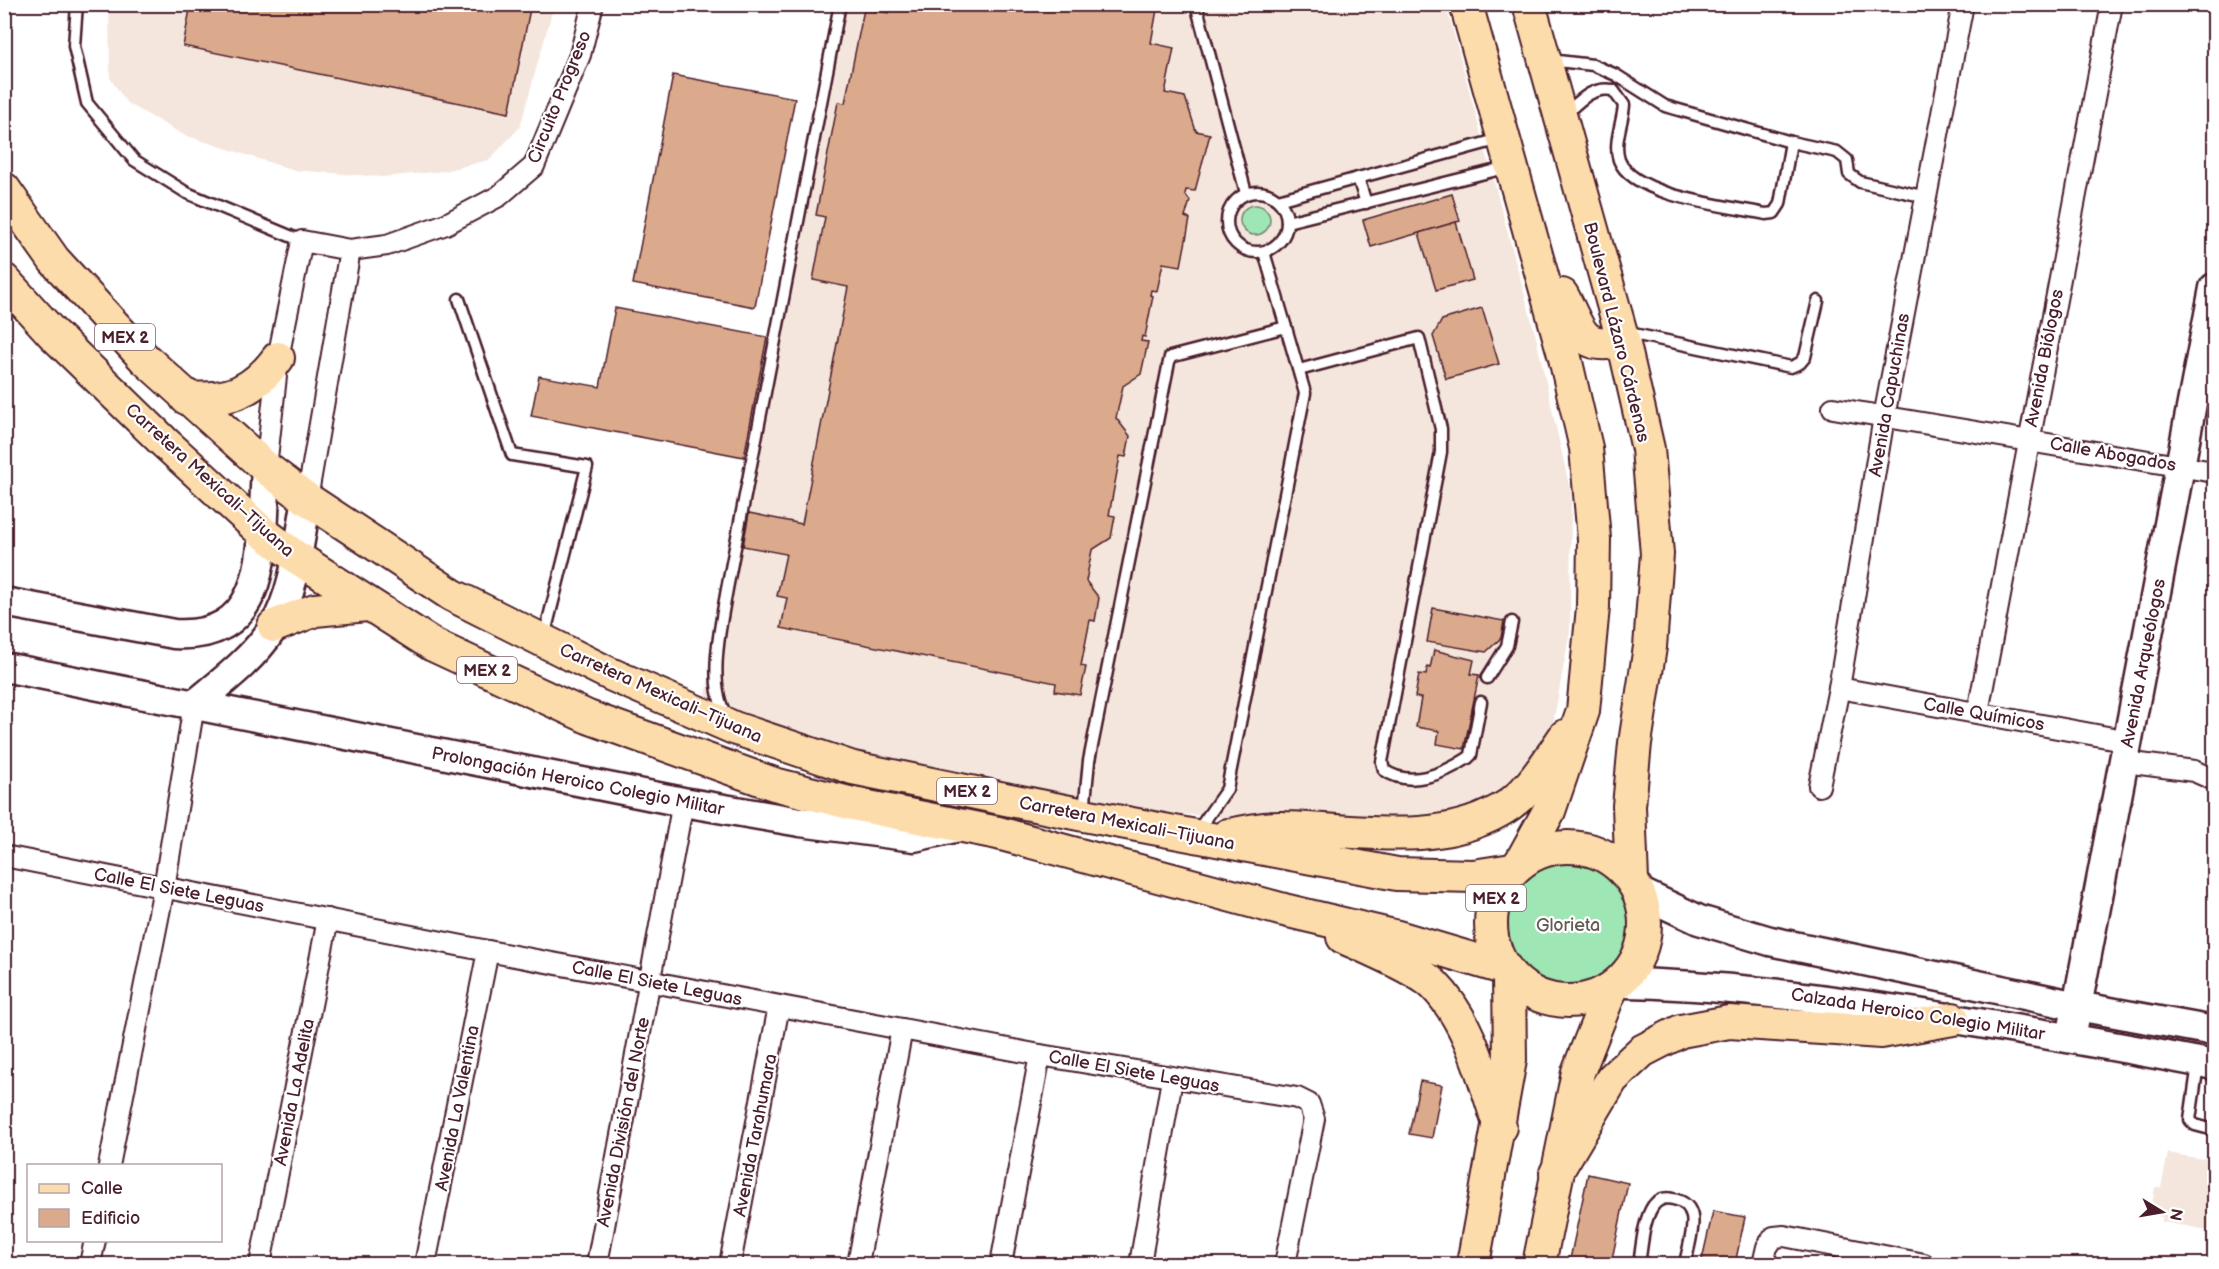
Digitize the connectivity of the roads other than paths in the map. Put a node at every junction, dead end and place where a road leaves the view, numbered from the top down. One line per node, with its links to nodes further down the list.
1 (77, 4): 20 (lane)
2 (593, 4): 21 (street, Circuito Progreso)
3 (840, 4): 54 (lane)
4 (1196, 4): 15 (lane)
5 (1466, 4): 12 (main road)
6 (1529, 4): 9 (main road, Boulevard Lázaro Cárdenas)
7 (1963, 4): 16 (street, Avenida Capuchinas)
8 (2112, 4): 35 (street, Avenida Biólogos)
9 (1546, 59): 10 (main road, Boulevard Lázaro Cárdenas); 11 (lane)
10 (1560, 119): 11 (lane); 29 (main road, Boulevard Lázaro Cárdenas)
11 (1791, 142): 16 (lane)
12 (1508, 152): 13 (lane); 18 (lane); 23 (main road)
13 (1358, 178): 17 (lane); 18 (lane)
14 (4, 189): 32 (main road, Carretera Mexicali–Tijuana / MEX 2)
15 (1246, 193): 17 (lane); 22 (lane)
16 (1926, 197): 34 (street, Avenida Capuchinas)
17 (1278, 200): 19 (lane)
18 (1366, 203): 19 (lane)
19 (1287, 222): 22 (lane)
20 (302, 241): 21 (street, Circuito Progreso); 30 (street)
21 (350, 250): 39 (street)
22 (1264, 252): 28 (lane)
23 (1537, 261): 29 (main road); 52 (main road)
24 (4, 280): 40 (main road, Carretera Mexicali–Tijuana / MEX 2)
25 (2214, 288): 36 (main road, Avenida Arqueólogos)
26 (459, 299): 46 (lane)
27 (1818, 301): 29 (lane)
28 (1286, 327): 31 (lane); 59 (lane)
29 (1622, 336): 65 (main road, Boulevard Lázaro Cárdenas)
30 (278, 358): 32 (main road); 37 (street)
31 (1299, 370): 50 (lane); 62 (lane)
32 (186, 398): 37 (main road, Carretera Mexicali–Tijuana / MEX 2)
33 (1833, 408): 34 (street, Calle Abogados)
34 (1884, 417): 35 (street, Calle Abogados); 49 (street, Avenida Capuchinas)
35 (2029, 439): 36 (street, Calle Abogados); 53 (street, Avenida Biólogos)
36 (2181, 465): 38 (street, Calle Abogados); 55 (main road, Avenida Arqueólogos)
37 (266, 468): 39 (main road, Carretera Mexicali–Tijuana / MEX 2); 40 (main road)
38 (2214, 472)
39 (307, 499): 41 (main road); 46 (main road, Carretera Mexicali–Tijuana / MEX 2)
40 (261, 531): 41 (main road, Carretera Mexicali–Tijuana / MEX 2); 42 (main road)
41 (296, 557): 43 (main road, Carretera Mexicali–Tijuana / MEX 2); 45 (main road)
42 (4, 602)
43 (367, 605): 45 (main road); 60 (main road, Carretera Mexicali–Tijuana / MEX 2)
44 (1512, 622): 48 (lane)
45 (274, 626): 51 (main road)
46 (543, 640): 54 (main road, Carretera Mexicali–Tijuana / MEX 2)
47 (4, 667): 51 (main road)
48 (1487, 678)
49 (1839, 688): 53 (street, Calle Químicos); 57 (street, Avenida Capuchinas)
50 (1481, 702)
51 (194, 705): 58 (main road, Prolongación Heroico Colegio Militar); 66 (street)
52 (1583, 711): 62 (main road); 64 (main road)
53 (1978, 712): 55 (street, Calle Químicos)
54 (734, 728): 59 (main road, Carretera Mexicali–Tijuana / MEX 2)
55 (2127, 751): 56 (street, Calle Químicos); 74 (main road, Avenida Arqueólogos)
56 (2214, 780)
57 (1819, 786)
58 (683, 802): 60 (main road, Prolongación Heroico Colegio Militar); 71 (street, Avenida División del Norte)
59 (1084, 815): 61 (main road); 62 (main road, Carretera Mexicali–Tijuana / MEX 2)
60 (965, 826): 61 (main road, Carretera Mexicali–Tijuana / MEX 2)
61 (998, 833): 67 (main road, Carretera Mexicali–Tijuana / MEX 2)
62 (1199, 837): 64 (main road, Carretera Mexicali–Tijuana / MEX 2)
63 (4, 856): 66 (street, Calle El Siete Leguas)
64 (1517, 866): 65 (main road, MEX 2); 70 (main road, MEX 2)
65 (1635, 886): 72 (main road); 74 (main road, Calzada Heroico Colegio Militar)
66 (164, 888): 68 (street, Calle El Siete Leguas); 84 (street)
67 (1284, 910): 70 (main road); 82 (main road, MEX 2)
68 (328, 919): 69 (street, Calle El Siete Leguas); 88 (street, Avenida La Adelita)
69 (488, 951): 71 (street, Calle El Siete Leguas); 89 (street, Avenida La Valentina)
70 (1507, 972): 72 (main road, MEX 2); 82 (main road)
71 (650, 982): 73 (street, Calle El Siete Leguas); 90 (street, Avenida División del Norte)
72 (1615, 986): 75 (main road, Calzada Heroico Colegio Militar); 85 (main road)
73 (779, 1006): 76 (street, Calle El Siete Leguas); 91 (street, Avenida Tarahumara)
74 (2076, 1006): 77 (main road, Calzada Heroico Colegio Militar); 78 (main road, Avenida Arqueólogos)
75 (1953, 1019): 78 (main road, Calzada Heroico Colegio Militar); 85 (main road)
76 (902, 1029): 79 (street, Calle El Siete Leguas); 92 (street)
77 (2214, 1031)
78 (2071, 1038): 80 (main road, Calzada Heroico Colegio Militar)
79 (1041, 1055): 81 (street, Calle El Siete Leguas); 93 (street)
80 (2207, 1063): 83 (lane)
81 (1173, 1079): 94 (street); 95 (street, Calle El Siete Leguas)
82 (1500, 1127): 96 (main road)
83 (2214, 1130)
84 (110, 1164)
85 (1556, 1173): 97 (main road)
86 (95, 1242): 87 (street)
87 (90, 1264)
88 (260, 1264)
89 (425, 1264)
90 (597, 1264)
91 (730, 1264)
92 (858, 1264)
93 (1001, 1264)
94 (1140, 1264)
95 (1285, 1264)
96 (1473, 1264)
97 (1539, 1264)
98 (1639, 1264): 99 (lane)
99 (1684, 1264)
100 (1763, 1264): 101 (street)
101 (1924, 1264)

